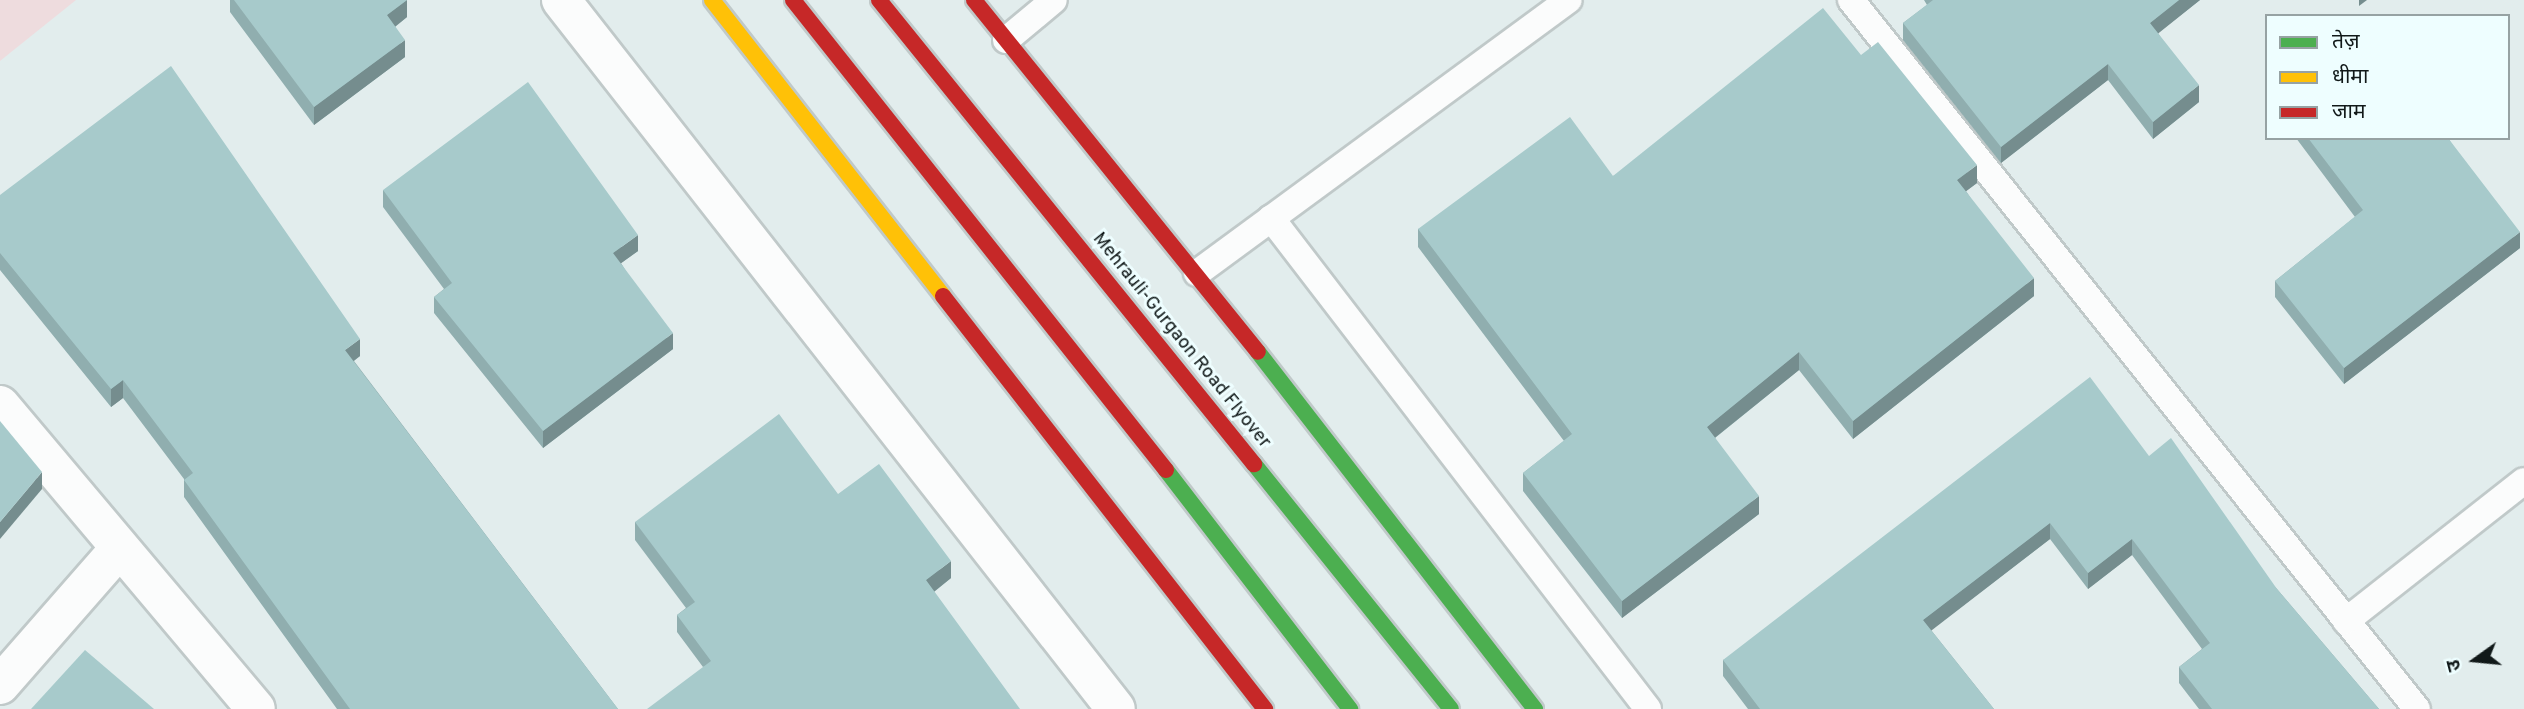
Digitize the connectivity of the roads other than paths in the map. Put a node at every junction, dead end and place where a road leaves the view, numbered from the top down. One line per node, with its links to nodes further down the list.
1 (561, 0): 18 (street)
2 (712, 0): 19 (street)
3 (793, 0): 20 (street)
4 (878, 0): 21 (street, Mehrauli-Gurgaon Road Flyover)
5 (974, 0): 9 (street)
6 (1054, 0): 9 (lane)
7 (1569, 0): 10 (lane)
8 (1851, 0): 15 (lane)
9 (1006, 40): 11 (street)
10 (1271, 218): 11 (lane); 23 (lane)
11 (1197, 273): 22 (street)
12 (0, 405): 14 (street)
13 (2524, 481): 15 (lane)
14 (118, 550): 16 (street); 17 (street)
15 (2346, 621): 24 (lane)
16 (0, 685)
17 (256, 709)
18 (1116, 709)
19 (1265, 709)
20 (1350, 709)
21 (1451, 709)
22 (1535, 709)
23 (1648, 709)
24 (2417, 709)

